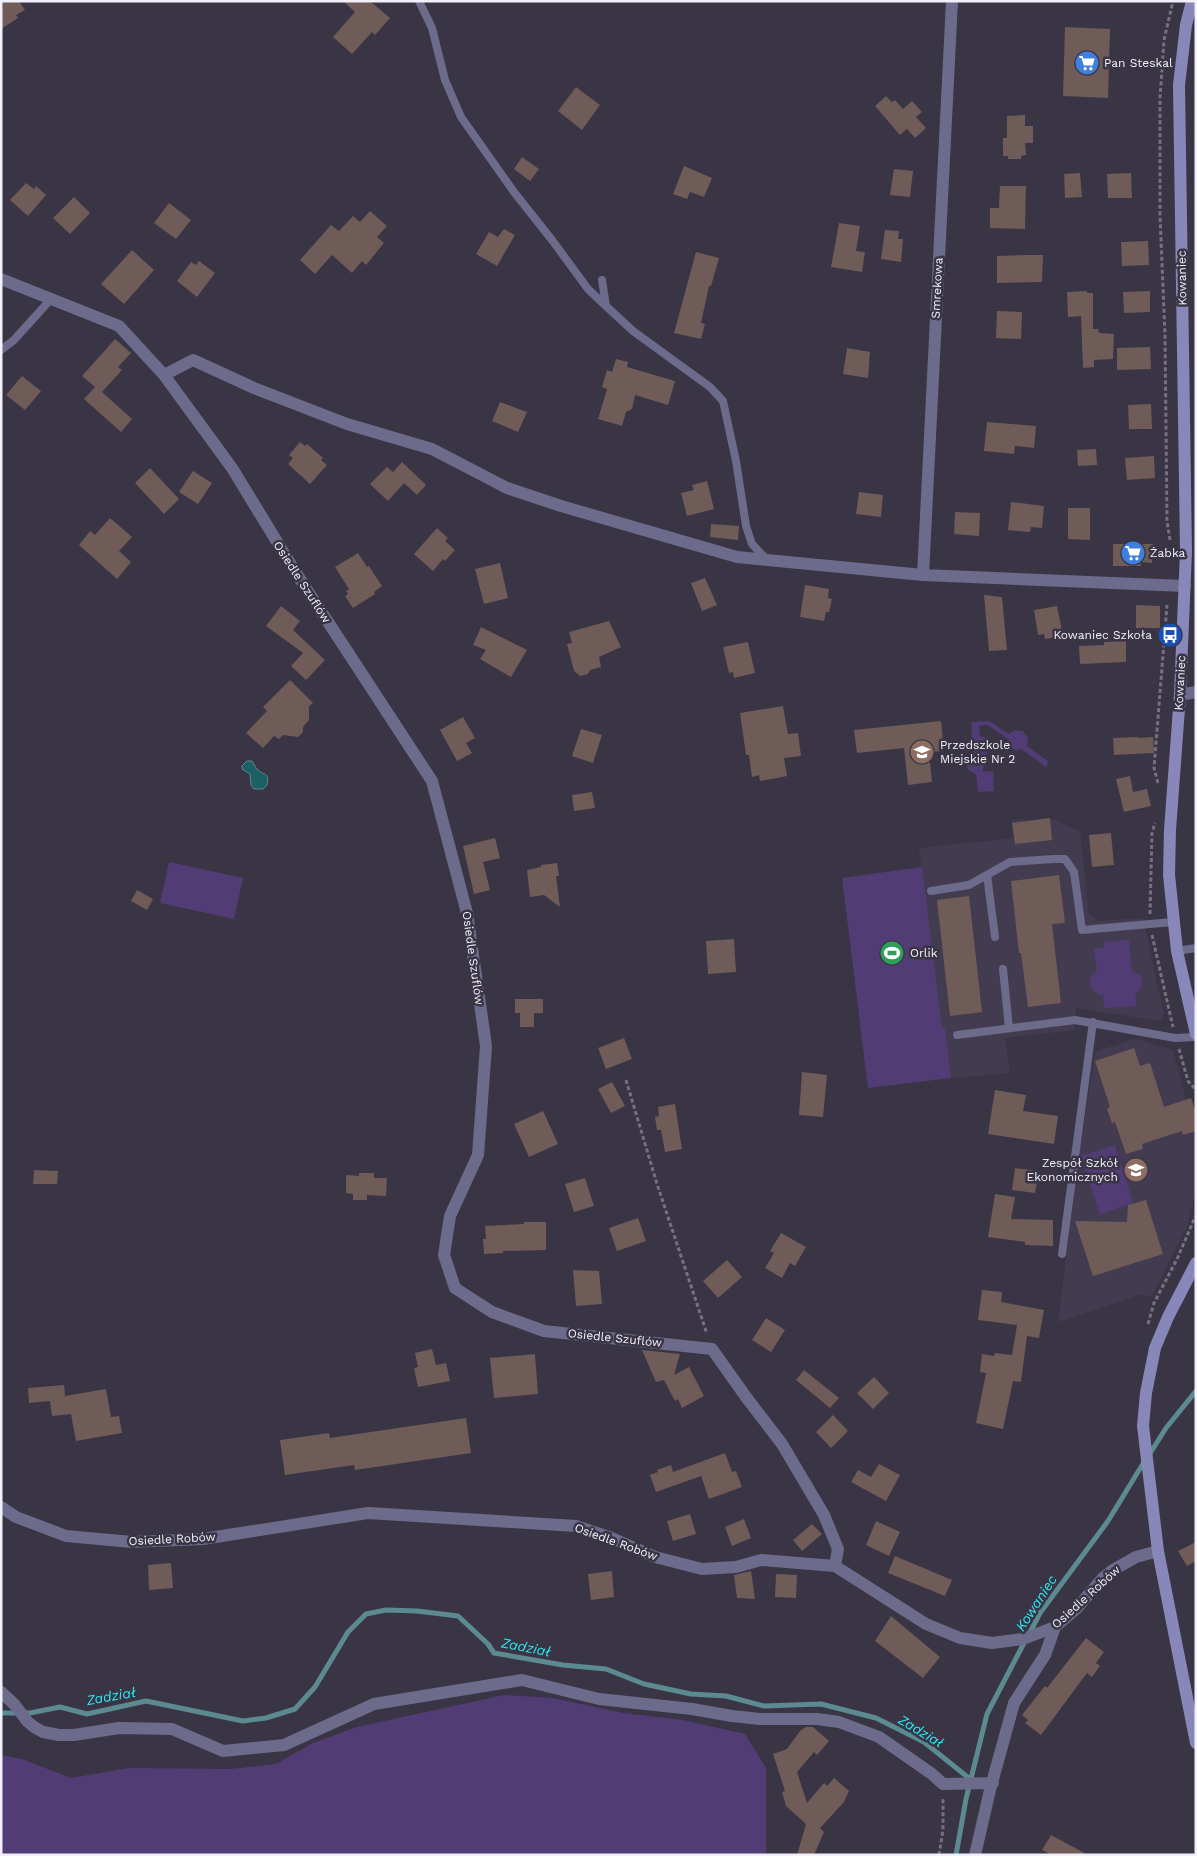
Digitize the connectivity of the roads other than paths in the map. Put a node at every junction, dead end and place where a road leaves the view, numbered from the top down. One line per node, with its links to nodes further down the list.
1 (419, 1): 7 (lane)
2 (952, 1): 11 (street, Smrekowa)
3 (1192, 1): 12 (street, Kowaniec)
4 (1, 279): 6 (street, Osiedle Szuflów)
5 (602, 280): 7 (lane)
6 (51, 299): 8 (lane); 9 (street, Osiedle Szuflów)
7 (606, 306): 10 (lane)
8 (1, 350)
9 (164, 375): 10 (street); 30 (street, Osiedle Szuflów)
10 (767, 560): 11 (street)
11 (922, 575): 12 (street)
12 (1185, 586): 14 (street, Kowaniec)
13 (1196, 692): 14 (street)
14 (1180, 695): 17 (street, Kowaniec)
15 (986, 875): 16 (lane); 17 (lane); 18 (lane)
16 (931, 891)
17 (1173, 922): 20 (street, Kowaniec)
18 (995, 936)
19 (1196, 948): 20 (lane)
20 (1176, 951): 25 (street, Kowaniec)
21 (1003, 969): 23 (lane)
22 (1092, 1022): 23 (lane); 25 (lane); 26 (lane)
23 (1009, 1028): 24 (lane)
24 (957, 1035)
25 (1196, 1035)
26 (1062, 1254)
27 (1196, 1263): 29 (street)
28 (1, 1507): 30 (street, Osiedle Robów)
29 (1158, 1551): 31 (street, Osiedle Robów); 33 (street)
30 (835, 1566): 31 (street, Osiedle Robów)
31 (1055, 1627): 34 (street)
32 (1, 1692): 34 (street)
33 (1196, 1743)
34 (992, 1783): 35 (street)
35 (975, 1855)

